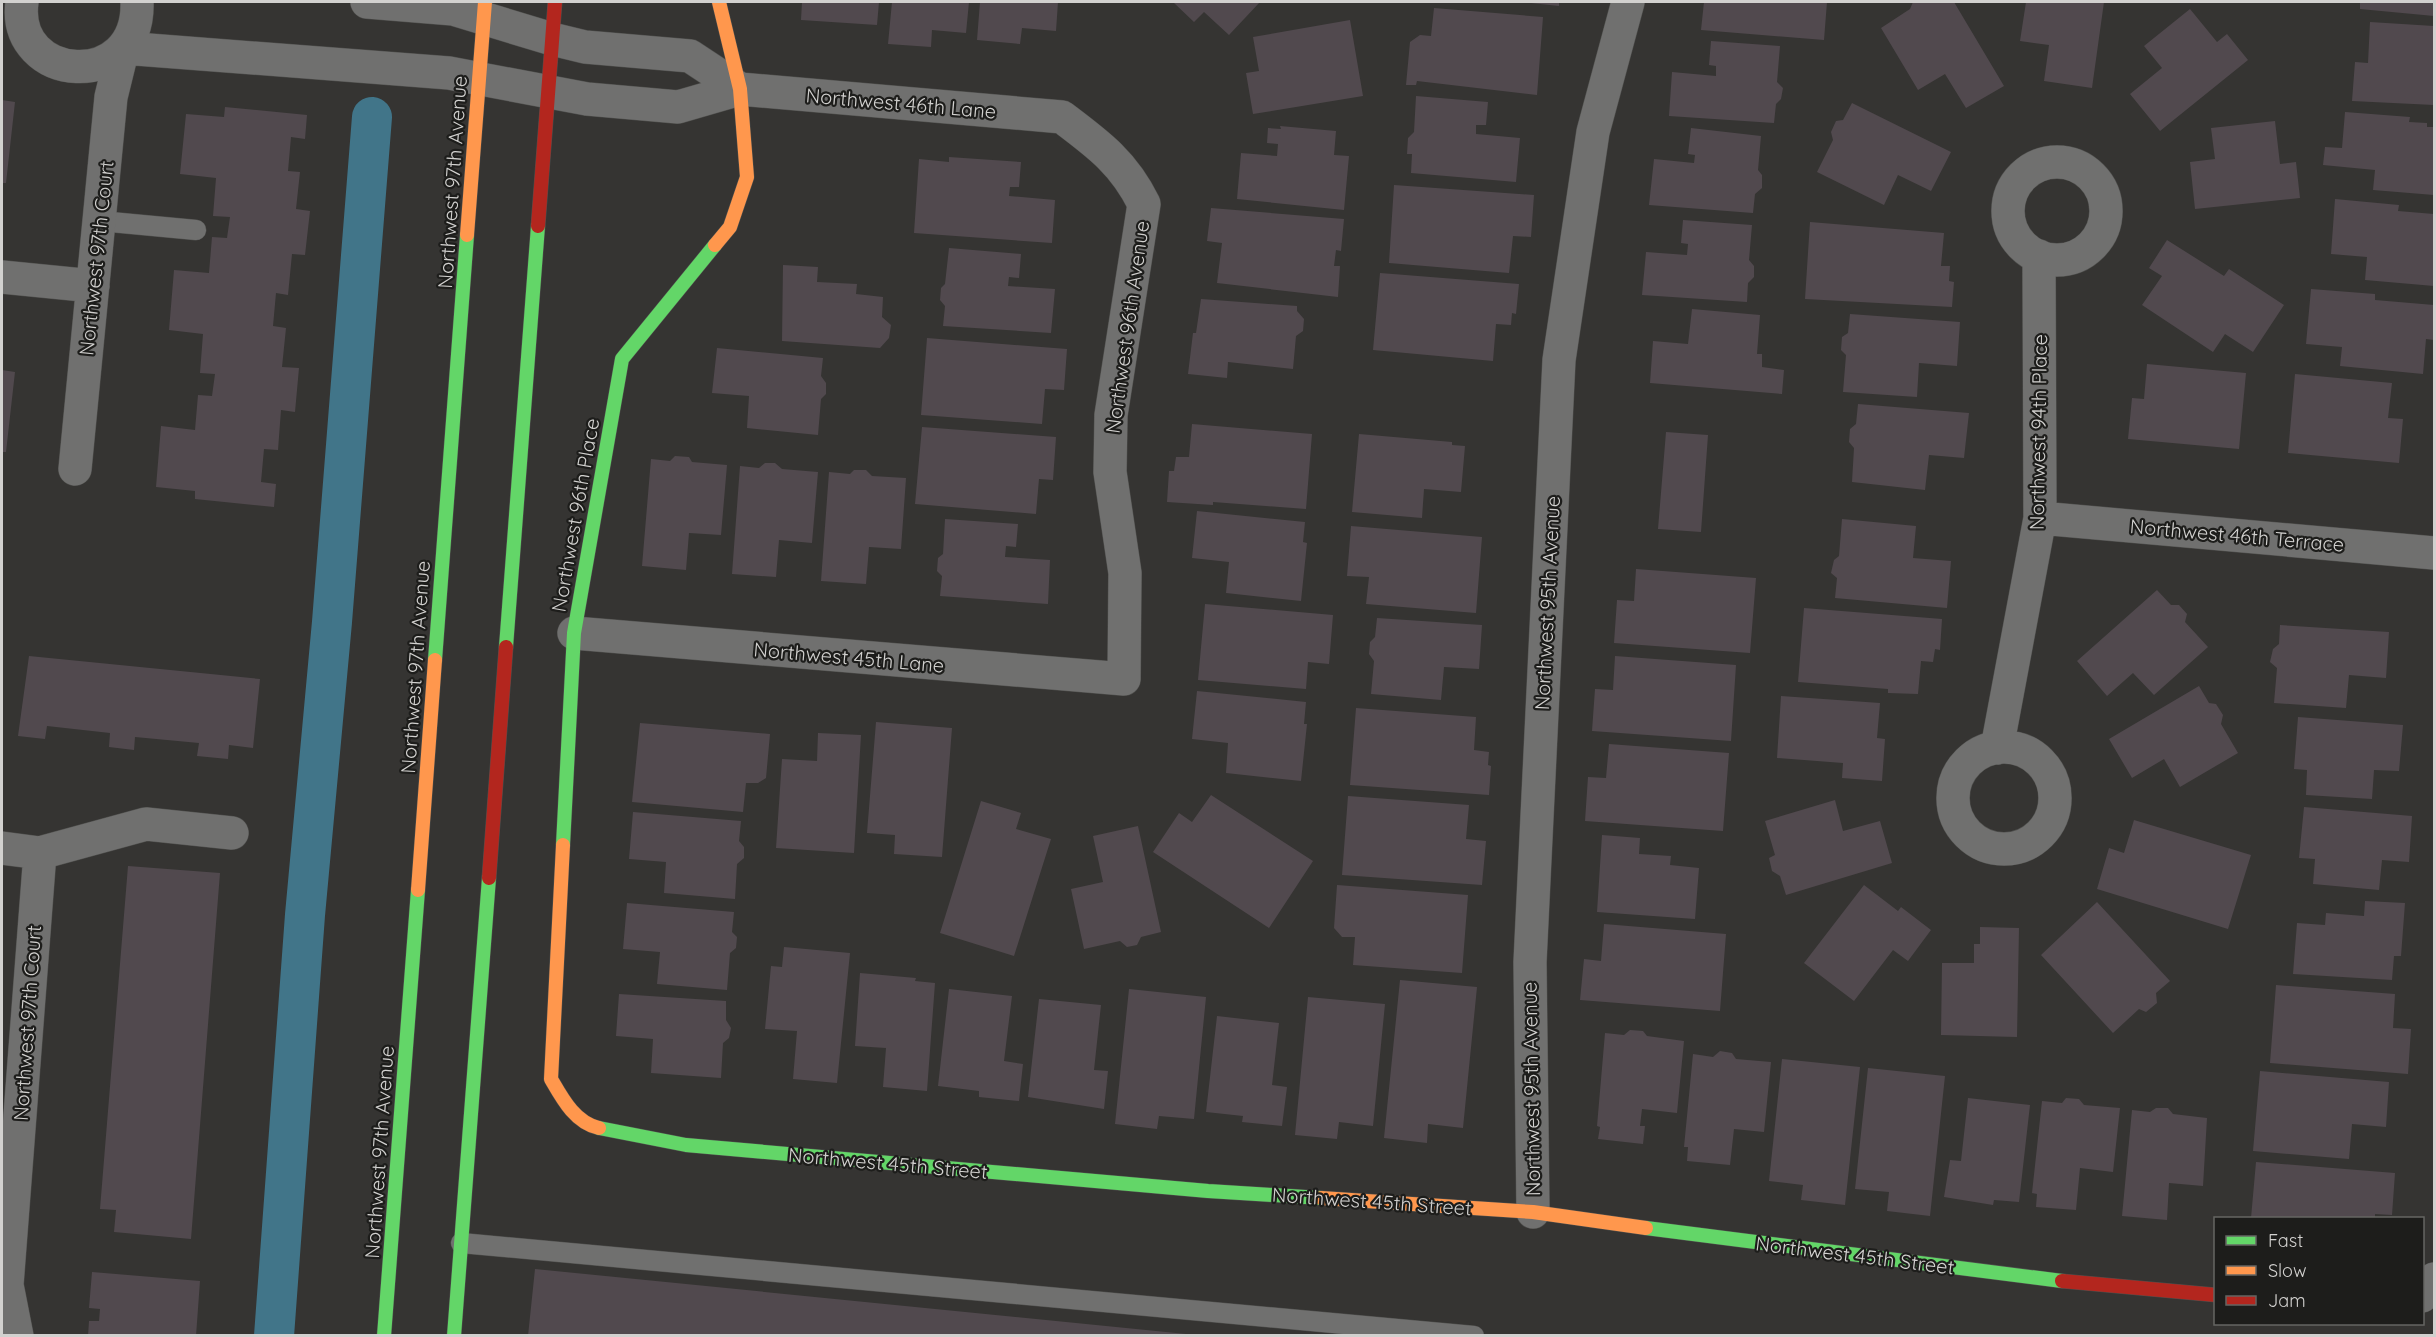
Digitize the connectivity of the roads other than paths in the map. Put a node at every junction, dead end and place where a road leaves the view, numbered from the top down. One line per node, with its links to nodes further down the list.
1 (22, 2): 9 (street)
2 (137, 2): 9 (street, Northwest 97th Court)
3 (367, 2): 7 (street, Northwest 46th Lane)
4 (555, 2): 8 (street)
5 (719, 2): 11 (street, Northwest 96th Place)
6 (1628, 2): 29 (street, Northwest 95th Avenue)
7 (485, 10): 8 (street, Northwest 46th Lane); 10 (street, Northwest 97th Avenue)
8 (552, 39): 11 (street, Northwest 46th Lane); 12 (street)
9 (123, 48): 10 (street, Northwest 46th Lane); 14 (street, Northwest 97th Court)
10 (479, 77): 12 (street, Northwest 46th Lane); 34 (street, Northwest 97th Avenue)
11 (740, 89): 12 (street, Northwest 46th Lane); 13 (street, Northwest 46th Lane); 22 (street, Northwest 96th Place)
12 (549, 90): 30 (street)
13 (1062, 117): 23 (street, Northwest 96th Avenue)
14 (100, 221): 15 (lane); 18 (street, Northwest 97th Court)
15 (196, 230)
16 (2039, 256): 20 (street, Northwest 94th Place)
17 (2, 277): 18 (street)
18 (93, 286): 19 (street, Northwest 97th Court)
19 (75, 469)
20 (2040, 518): 21 (street, Northwest 46th Terrace); 24 (street, Northwest 94th Place)
21 (2434, 553)
22 (574, 633): 23 (street, Northwest 45th Lane); 28 (street, Northwest 96th Place)
23 (1124, 679)
24 (1997, 748)
25 (232, 833): 27 (street)
26 (2, 848): 27 (street)
27 (40, 853): 31 (street, Northwest 97th Court)
28 (551, 1079): 29 (street, Northwest 45th Street)
29 (1533, 1212): 32 (street, Northwest 45th Street)
30 (461, 1243): 35 (street); 36 (lane)
31 (4, 1286): 33 (street, Northwest 97th Court)
32 (2214, 1295)
33 (17, 1335)
34 (384, 1335)
35 (454, 1335)
36 (1474, 1335)

